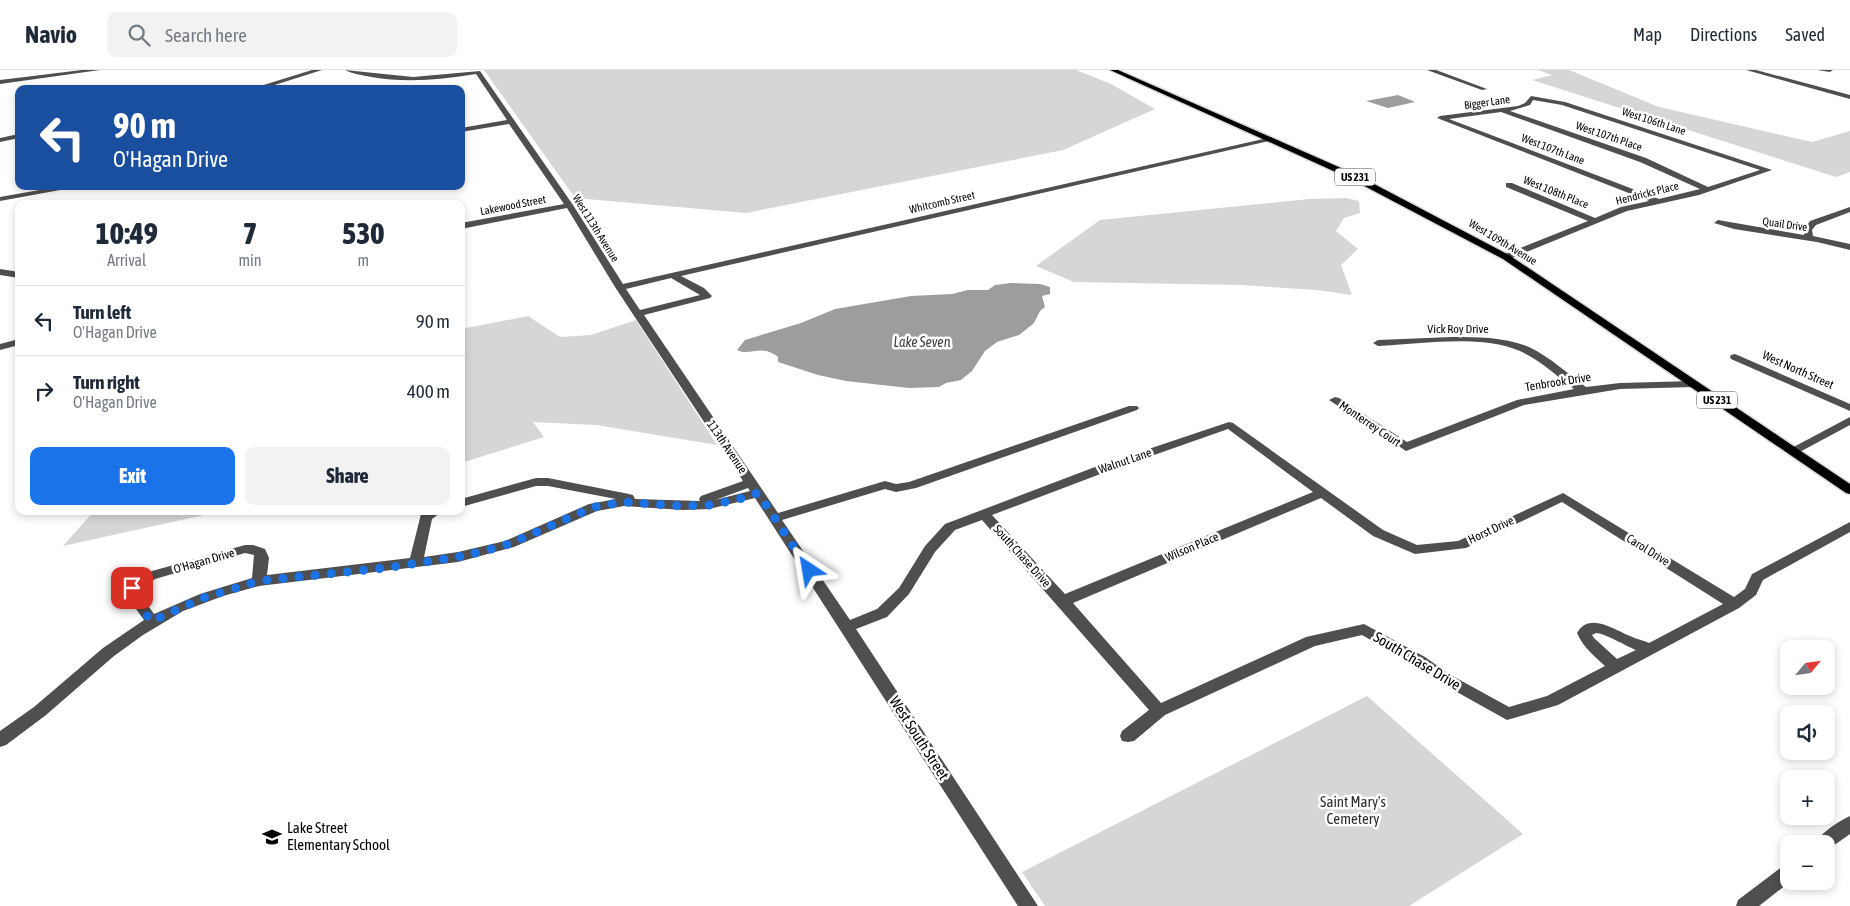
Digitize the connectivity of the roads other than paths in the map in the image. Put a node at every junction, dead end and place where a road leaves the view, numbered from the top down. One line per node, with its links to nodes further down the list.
1 (97, 70): 10 (street)
2 (319, 70): 11 (street)
3 (348, 70): 9 (street)
4 (1113, 70): 20 (main road, West 109th Avenue / US 231)
5 (1430, 70): 12 (street)
6 (1749, 70): 13 (street)
7 (1820, 70): 8 (street)
8 (1830, 70)
9 (477, 71): 17 (street, West 113th Avenue)
10 (0, 82)
11 (268, 85)
12 (1484, 88)
13 (1850, 97)
14 (1531, 98): 15 (street, Bigger Lane); 22 (street, West 106th Lane)
15 (1501, 110): 16 (street, Bigger Lane); 24 (street, West 107th Place)
16 (1440, 118): 27 (street, West 107th Lane)
17 (512, 121): 18 (street); 28 (street, West 113th Avenue)
18 (465, 129)
19 (15, 137): 21 (street)
20 (1270, 139): 35 (main road, West 109th Avenue / US 231); 38 (street, Whitcomb Street)
21 (0, 140)
22 (1768, 170): 24 (street, Hendricks Place)
23 (1509, 184): 30 (street, West 108th Place)
24 (1706, 189): 27 (street, Hendricks Place)
25 (54, 190): 26 (street)
26 (0, 199)
27 (1658, 201): 30 (street, Hendricks Place)
28 (569, 205): 32 (street, Lakewood Street); 39 (street, West 113th Avenue)
29 (1850, 209): 33 (street)
30 (1594, 220): 35 (street, Hendricks Place)
31 (1718, 223): 33 (street, Quail Drive)
32 (465, 225)
33 (1809, 238): 34 (street, Quail Drive)
34 (1850, 247)
35 (1506, 257): 45 (main road, West 109th Avenue / US 231)
36 (0, 272): 37 (street)
37 (15, 274)
38 (672, 275): 39 (street, Whitcomb Street); 40 (street)
39 (620, 287): 40 (street, West 113th Avenue)
40 (639, 313): 47 (street, West 113th Avenue)
41 (15, 343): 43 (street)
42 (1378, 343): 46 (street, Vick Roy Drive)
43 (0, 347)
44 (1736, 357): 50 (street, West North Street)
45 (1694, 384): 46 (street, Tenbrook Drive); 53 (main road, West 109th Avenue / US 231)
46 (1584, 391): 52 (street, Tenbrook Drive)
47 (695, 400): 54 (street, 113th Avenue)
48 (1335, 400): 52 (street, Monterrey Court)
49 (1133, 408): 64 (street)
50 (1850, 408)
51 (1850, 420): 53 (street)
52 (1406, 448)
53 (1792, 451): 56 (main road, West 109th Avenue / US 231)
54 (754, 488): 60 (street); 64 (street, 113th Avenue)
55 (585, 489): 59 (street); 60 (street); 61 (street)
56 (1850, 490)
57 (1322, 493): 62 (street, Walnut Lane); 66 (street, Walnut Lane); 70 (street, Wilson Place)
58 (1563, 497): 66 (street, Horst Drive); 71 (street, Carol Drive)
59 (465, 502)
60 (650, 503): 61 (street)
61 (594, 507): 67 (street)
62 (984, 514): 70 (street, South Chase Drive); 73 (street, Walnut Lane)
63 (430, 515): 67 (street)
64 (775, 518): 68 (street, 113th Avenue)
65 (1850, 526): 71 (street, South Chase Drive)
66 (1415, 550)
67 (416, 563): 69 (street)
68 (809, 570): 73 (street, West South Street)
69 (259, 581): 72 (street); 72 (street, O'Hagan Drive)
70 (1063, 601): 76 (street, South Chase Drive)
71 (1734, 604): 74 (street, South Chase Drive)
72 (152, 621): 78 (street)
73 (847, 627): 82 (street, West South Street)
74 (1648, 649): 75 (street, South Chase Drive); 75 (street)
75 (1616, 668): 76 (street, South Chase Drive)
76 (1159, 711): 77 (street, South Chase Drive)
77 (1128, 736)
78 (0, 740)
79 (1850, 824): 80 (street)
80 (1835, 836)
81 (1780, 879): 83 (street)
82 (1029, 906)
83 (1745, 906)

